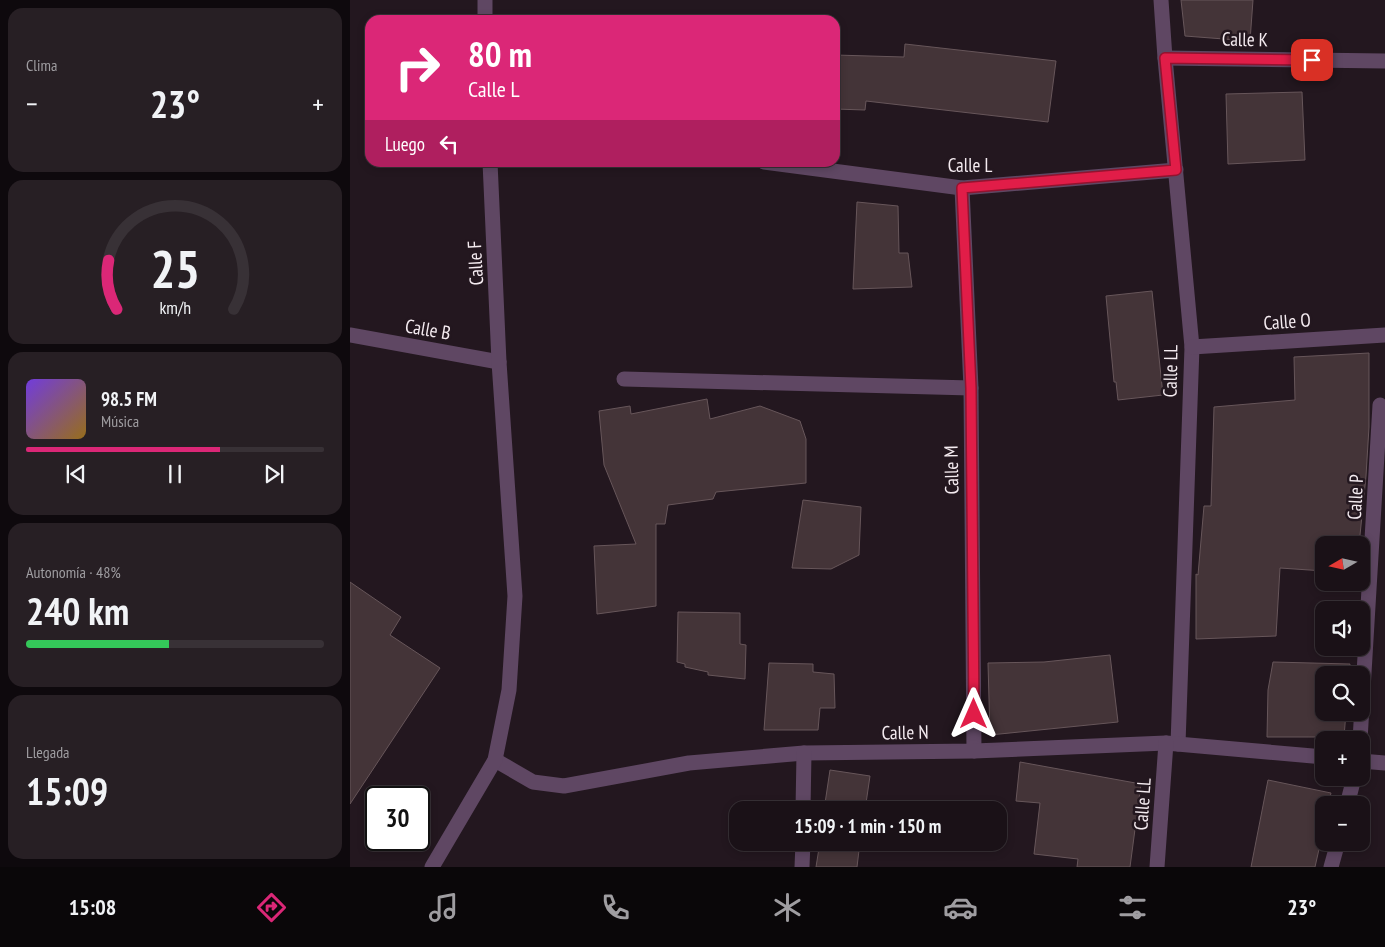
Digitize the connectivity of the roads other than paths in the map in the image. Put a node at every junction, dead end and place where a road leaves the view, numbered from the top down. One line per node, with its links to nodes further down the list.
1 (485, 0): 3 (street)
2 (1161, 0): 4 (street, Calle LL)
3 (485, 15)
4 (1165, 58): 5 (street, Calle K); 8 (street, Calle LL)
5 (1385, 61)
6 (490, 167): 13 (street, Calle F)
7 (802, 167): 9 (street, Calle L)
8 (1176, 170): 9 (street, Calle L); 12 (street, Calle LL)
9 (962, 188): 15 (street, Calle M)
10 (350, 335): 13 (street, Calle B)
11 (1385, 336): 12 (street, Calle O)
12 (1192, 347): 19 (street, Calle LL)
13 (499, 362): 23 (street, Calle F)
14 (624, 379): 15 (street)
15 (971, 388): 20 (street, Calle M)
16 (1380, 405): 17 (street, Calle P)
17 (1380, 484): 18 (street, Calle P)
18 (1361, 731)
19 (1172, 744): 20 (street, Calle N); 22 (street, Calle N); 31 (street, Calle LL)
20 (974, 751): 21 (street, Calle N)
21 (804, 753): 23 (street, Calle N); 26 (street)
22 (1315, 756)
23 (495, 760): 29 (street, Calle F)
24 (1370, 762): 25 (street)
25 (1385, 763)
26 (803, 801)
27 (802, 851): 30 (street)
28 (1336, 851): 32 (street)
29 (432, 867)
30 (802, 867)
31 (1157, 867)
32 (1332, 867)

